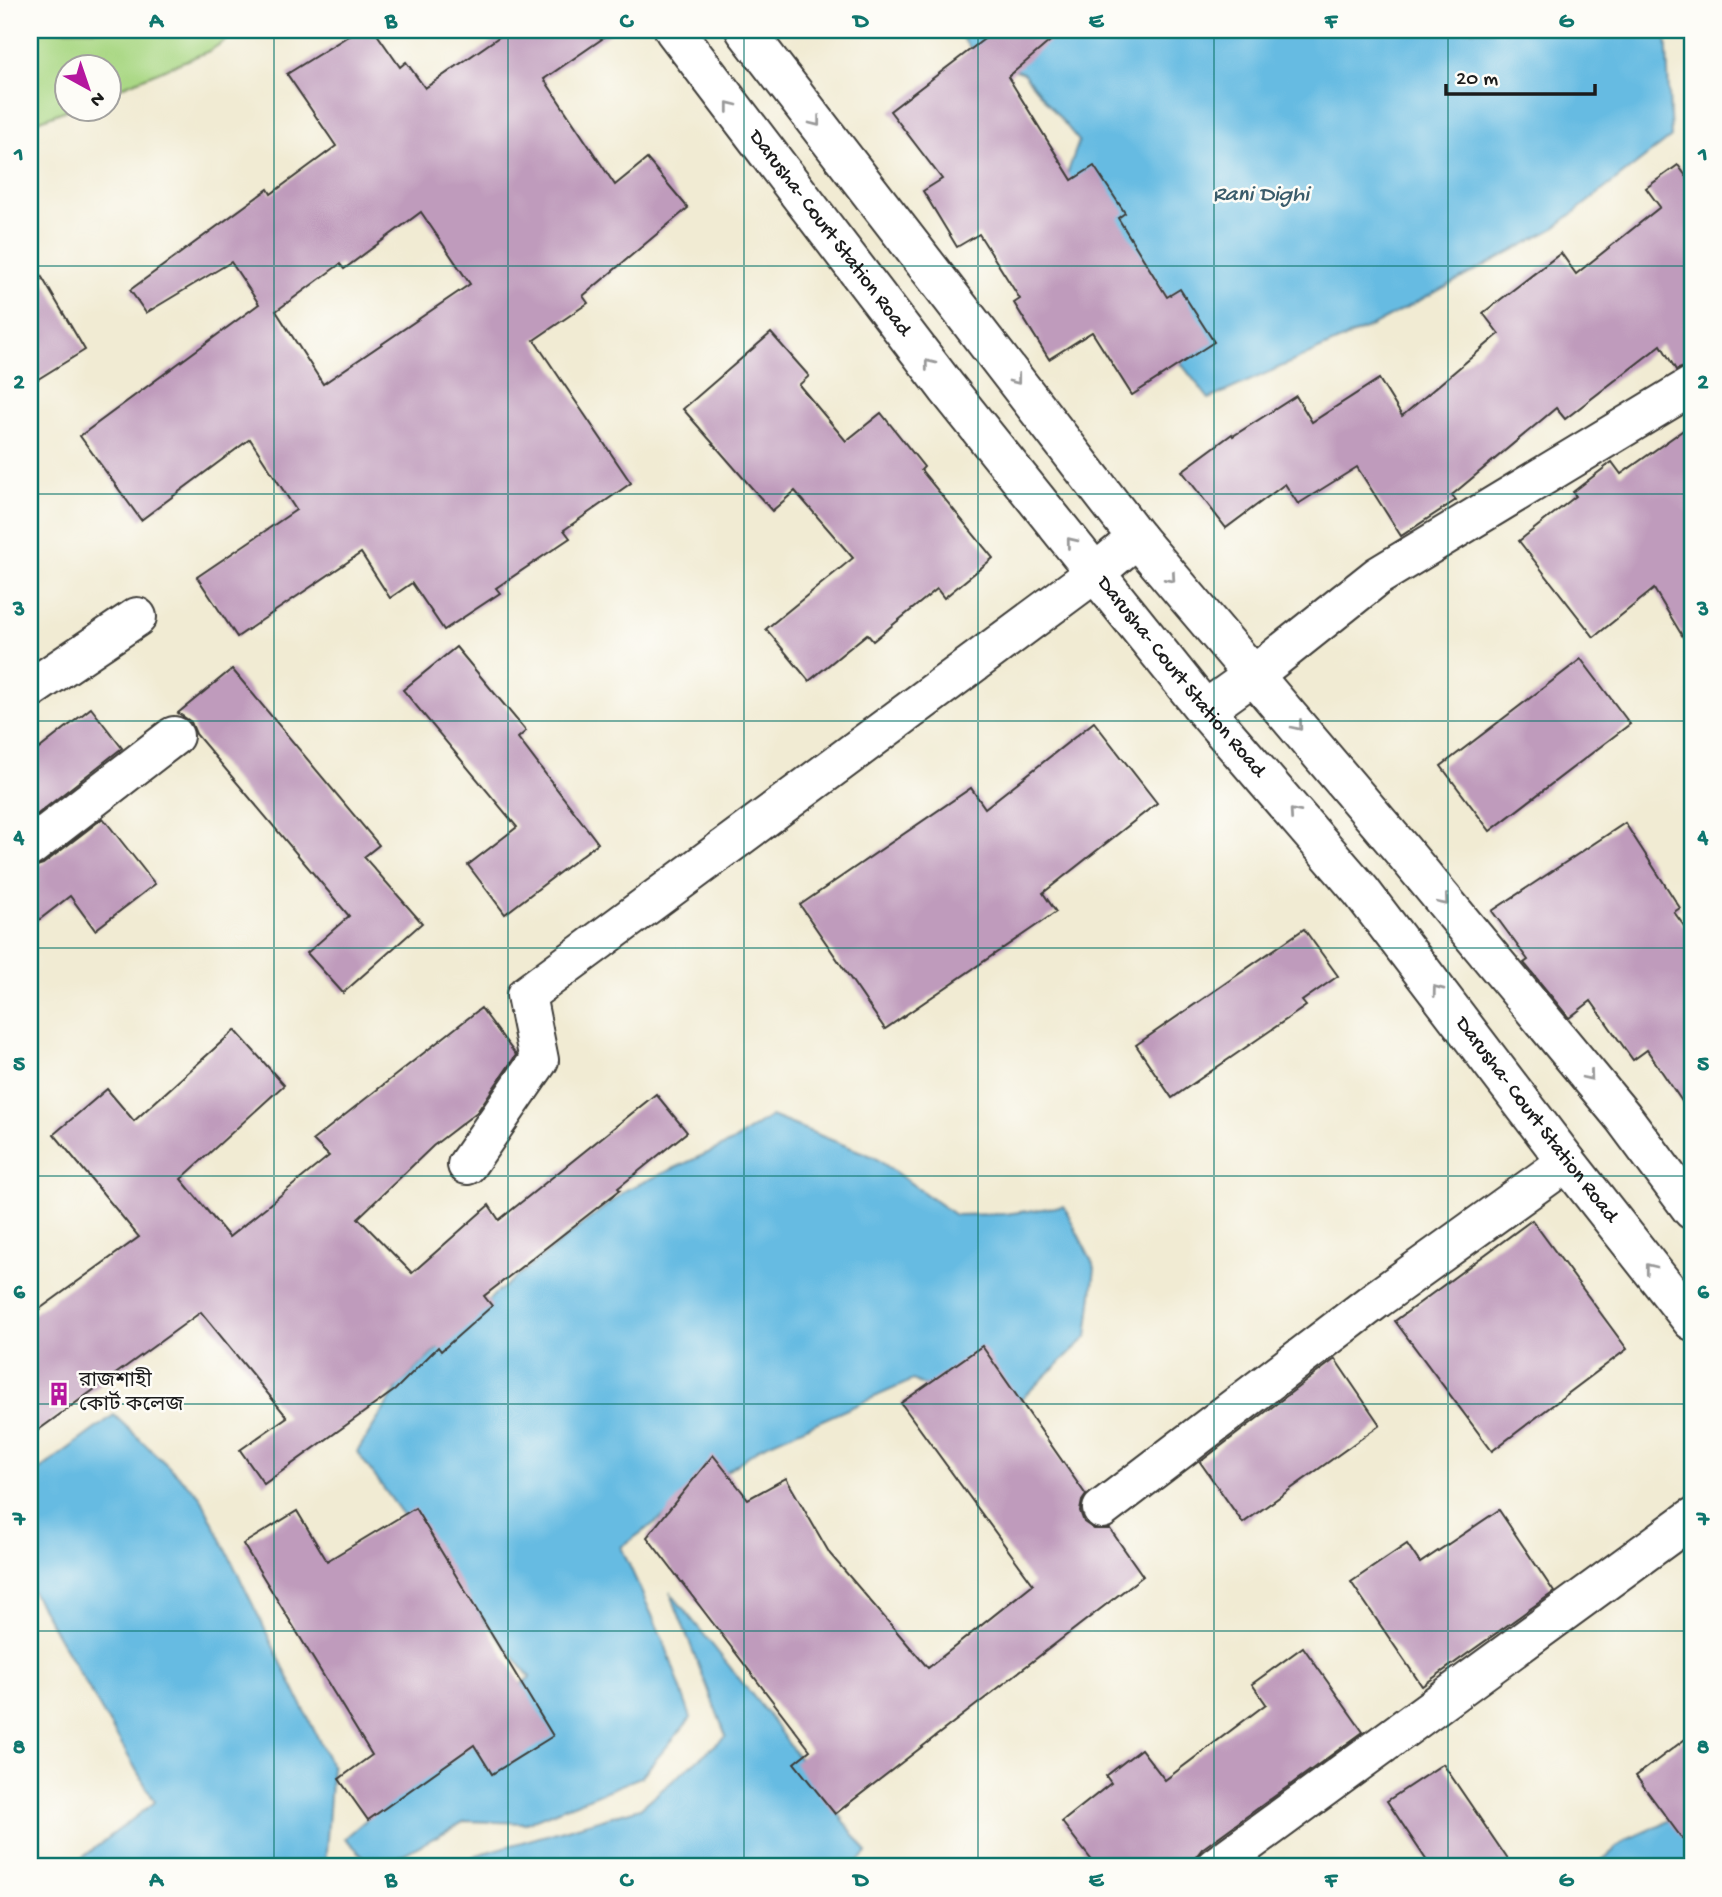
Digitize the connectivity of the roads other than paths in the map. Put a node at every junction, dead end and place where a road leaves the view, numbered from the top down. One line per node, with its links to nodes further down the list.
1 (674, 30): 5 (street, Darusha- Court Station Road, one-way to 1)
2 (745, 30): 4 (street, one-way to 4)
3 (1692, 386): 7 (street)
4 (1137, 538): 5 (street); 7 (street, one-way to 7)
5 (1096, 573): 9 (street, Darusha- Court Station Road); 13 (street)
6 (137, 617): 8 (street)
7 (1255, 674): 9 (street); 14 (street, one-way to 14)
8 (30, 689)
9 (1205, 710): 12 (street, Darusha- Court Station Road, one-way to 9)
10 (174, 736): 11 (street)
11 (30, 847)
12 (1567, 1162): 15 (street, Darusha- Court Station Road, one-way to 12); 16 (street)
13 (467, 1165)
14 (1692, 1210)
15 (1692, 1321)
16 (1102, 1509)
17 (1692, 1518): 18 (street)
18 (1215, 1867)

